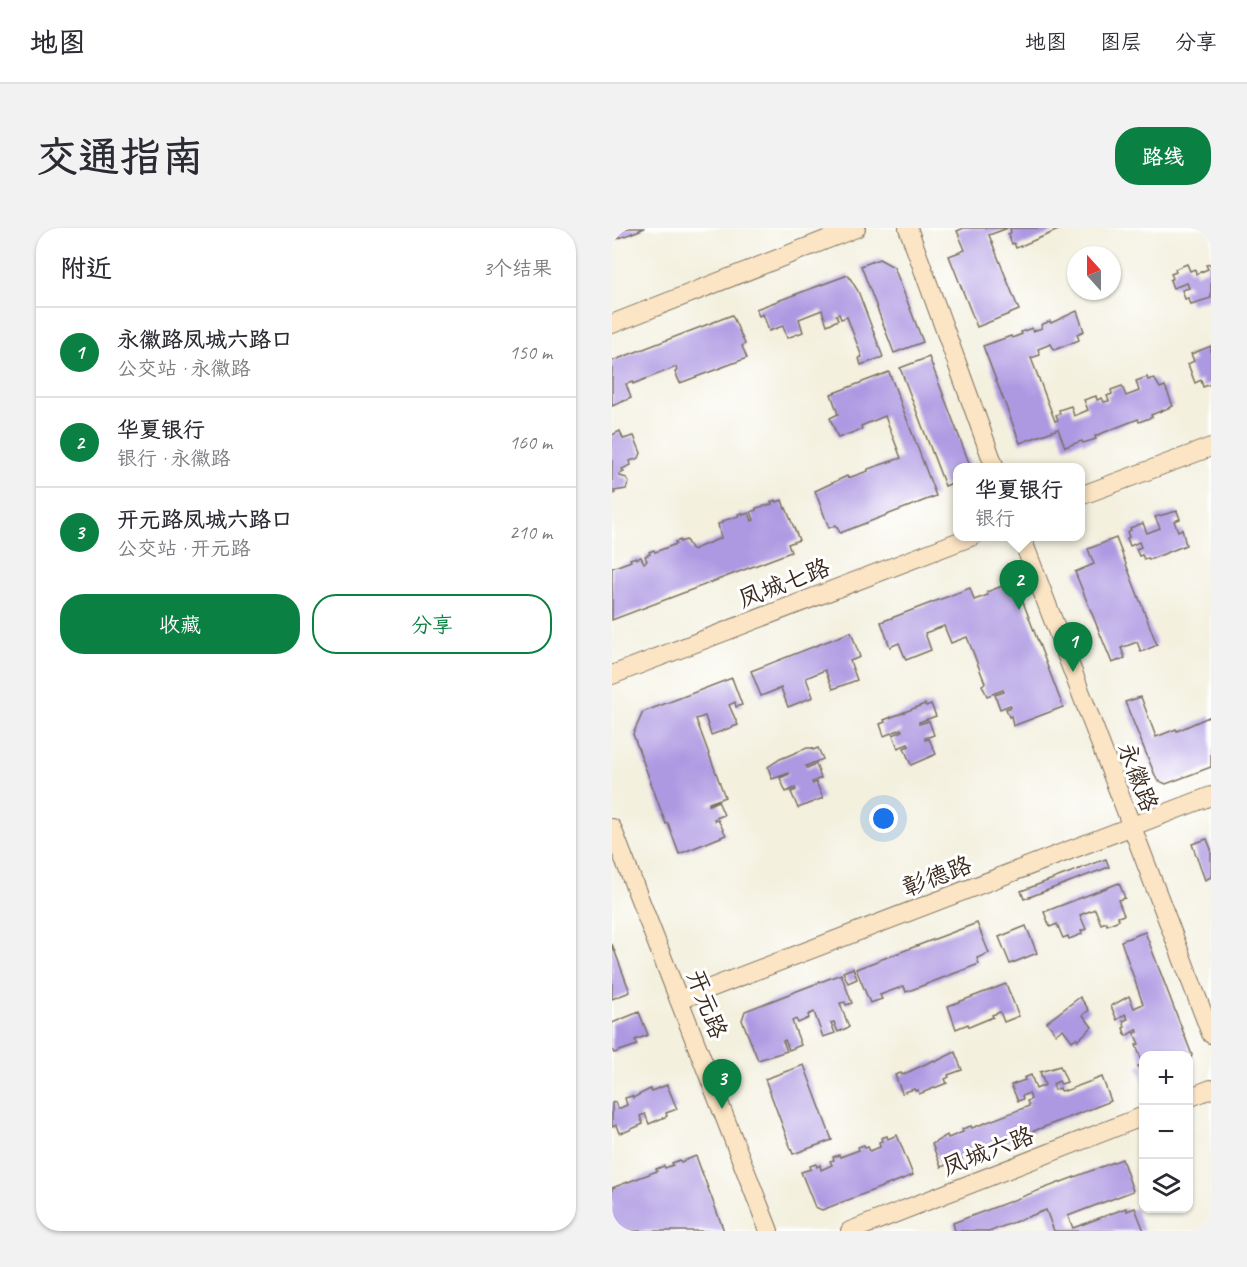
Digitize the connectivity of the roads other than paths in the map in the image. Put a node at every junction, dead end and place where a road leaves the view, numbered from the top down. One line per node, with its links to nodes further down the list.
1 (856, 228): 3 (street)
2 (908, 228): 6 (street)
3 (612, 324)
4 (1211, 436): 7 (street)
5 (1211, 447): 8 (street)
6 (993, 463)
7 (1085, 483)
8 (1085, 494)
9 (953, 532): 12 (street, 凤城七路)
10 (963, 541): 13 (street, 凤城七路)
11 (1023, 541): 15 (street, 永徽路)
12 (612, 663)
13 (612, 675)
14 (1211, 796): 15 (street, 彰德路)
15 (1132, 826): 17 (street, 彰德路); 18 (street, 永徽路)
16 (612, 828): 17 (street, 开元路)
17 (679, 1000): 22 (street, 开元路)
18 (1211, 1034)
19 (1211, 1089): 20 (street)
20 (1193, 1096)
21 (1139, 1118): 23 (street, 凤城六路)
22 (769, 1231)
23 (850, 1231)

